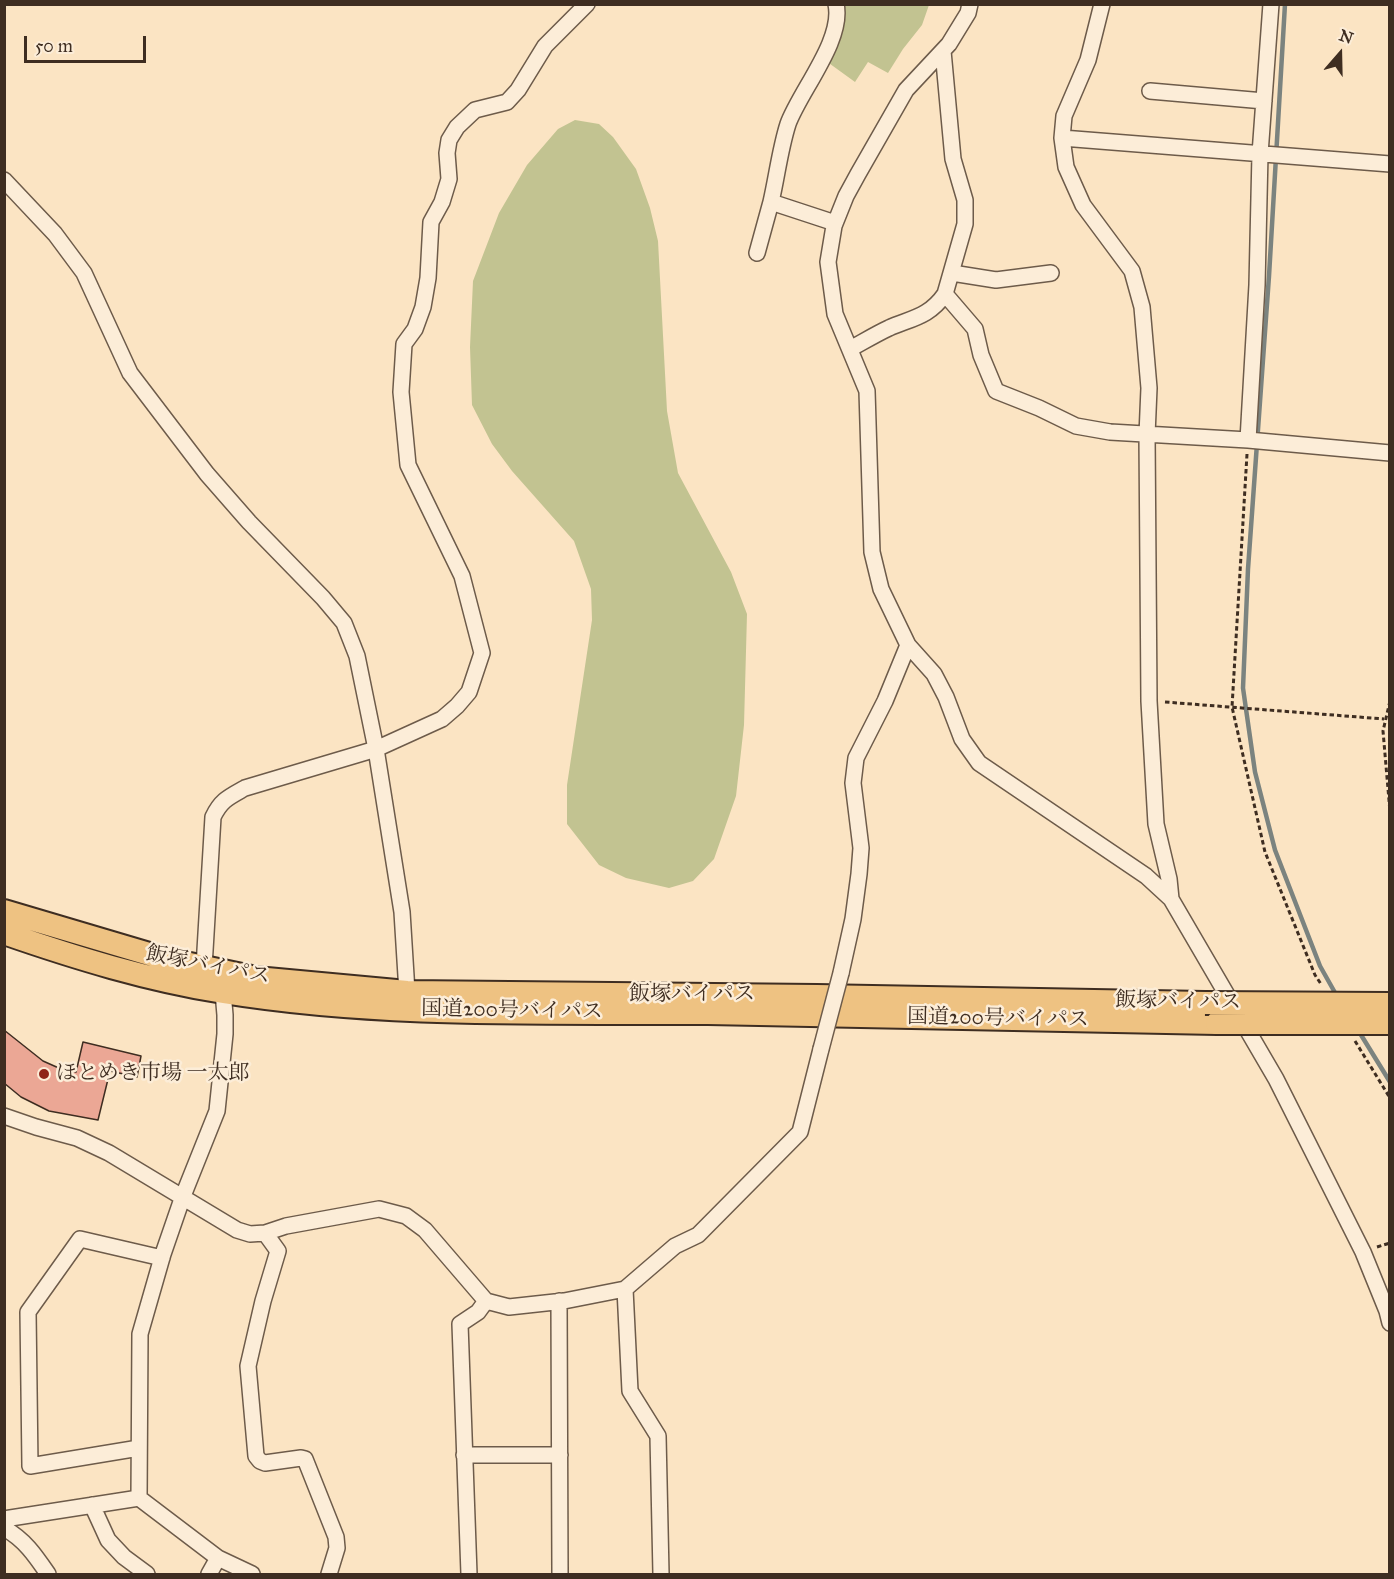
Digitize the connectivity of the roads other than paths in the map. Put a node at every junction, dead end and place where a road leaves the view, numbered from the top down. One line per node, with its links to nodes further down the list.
1 (587, 4): 24 (street)
2 (836, 4): 13 (street)
3 (970, 4): 6 (street)
4 (1102, 4): 9 (street)
5 (1271, 4): 8 (street)
6 (943, 51): 14 (street); 16 (street)
7 (1150, 91): 8 (street)
8 (1264, 101): 10 (street)
9 (1062, 138): 10 (street); 20 (street)
10 (1260, 154): 11 (street); 21 (street)
11 (1389, 164)
12 (4, 180): 24 (street)
13 (771, 202): 14 (street); 15 (street)
14 (835, 223): 19 (street)
15 (757, 253)
16 (952, 273): 17 (street); 18 (street)
17 (1051, 273)
18 (945, 294): 19 (street); 20 (street)
19 (850, 348): 23 (street)
20 (1147, 435): 21 (street); 25 (street)
21 (1248, 440): 22 (street)
22 (1389, 453)
23 (908, 645): 25 (street); 37 (street, bridge)
24 (376, 749): 28 (street); 30 (street)
25 (1171, 899): 40 (street)
26 (4, 911): 28 (highway, 飯塚バイパス)
27 (4, 933): 29 (highway, 国道200号バイパス)
28 (204, 967): 29 (street); 30 (highway, 飯塚バイパス)
29 (223, 992): 32 (highway, 国道200号バイパス, bridge); 34 (street)
30 (407, 992): 31 (highway, 飯塚バイパス, bridge)
31 (1389, 1004)
32 (1389, 1023)
33 (4, 1116): 34 (street)
34 (183, 1196): 35 (street); 36 (street)
35 (264, 1233): 38 (street); 53 (street)
36 (162, 1258): 41 (street); 41 (street)
37 (625, 1289): 39 (street); 56 (street)
38 (486, 1301): 39 (street); 42 (street)
39 (559, 1301): 43 (street)
40 (1389, 1323)
41 (140, 1448): 44 (street)
42 (464, 1455): 43 (street); 54 (street)
43 (560, 1455): 55 (street)
44 (139, 1498): 45 (street); 48 (street)
45 (92, 1504): 46 (street); 50 (street)
46 (4, 1519)
47 (4, 1528): 49 (street)
48 (218, 1558): 51 (street); 52 (street)
49 (48, 1575)
50 (147, 1575)
51 (209, 1575)
52 (252, 1575)
53 (329, 1575)
54 (469, 1575)
55 (560, 1575)
56 (661, 1575)

